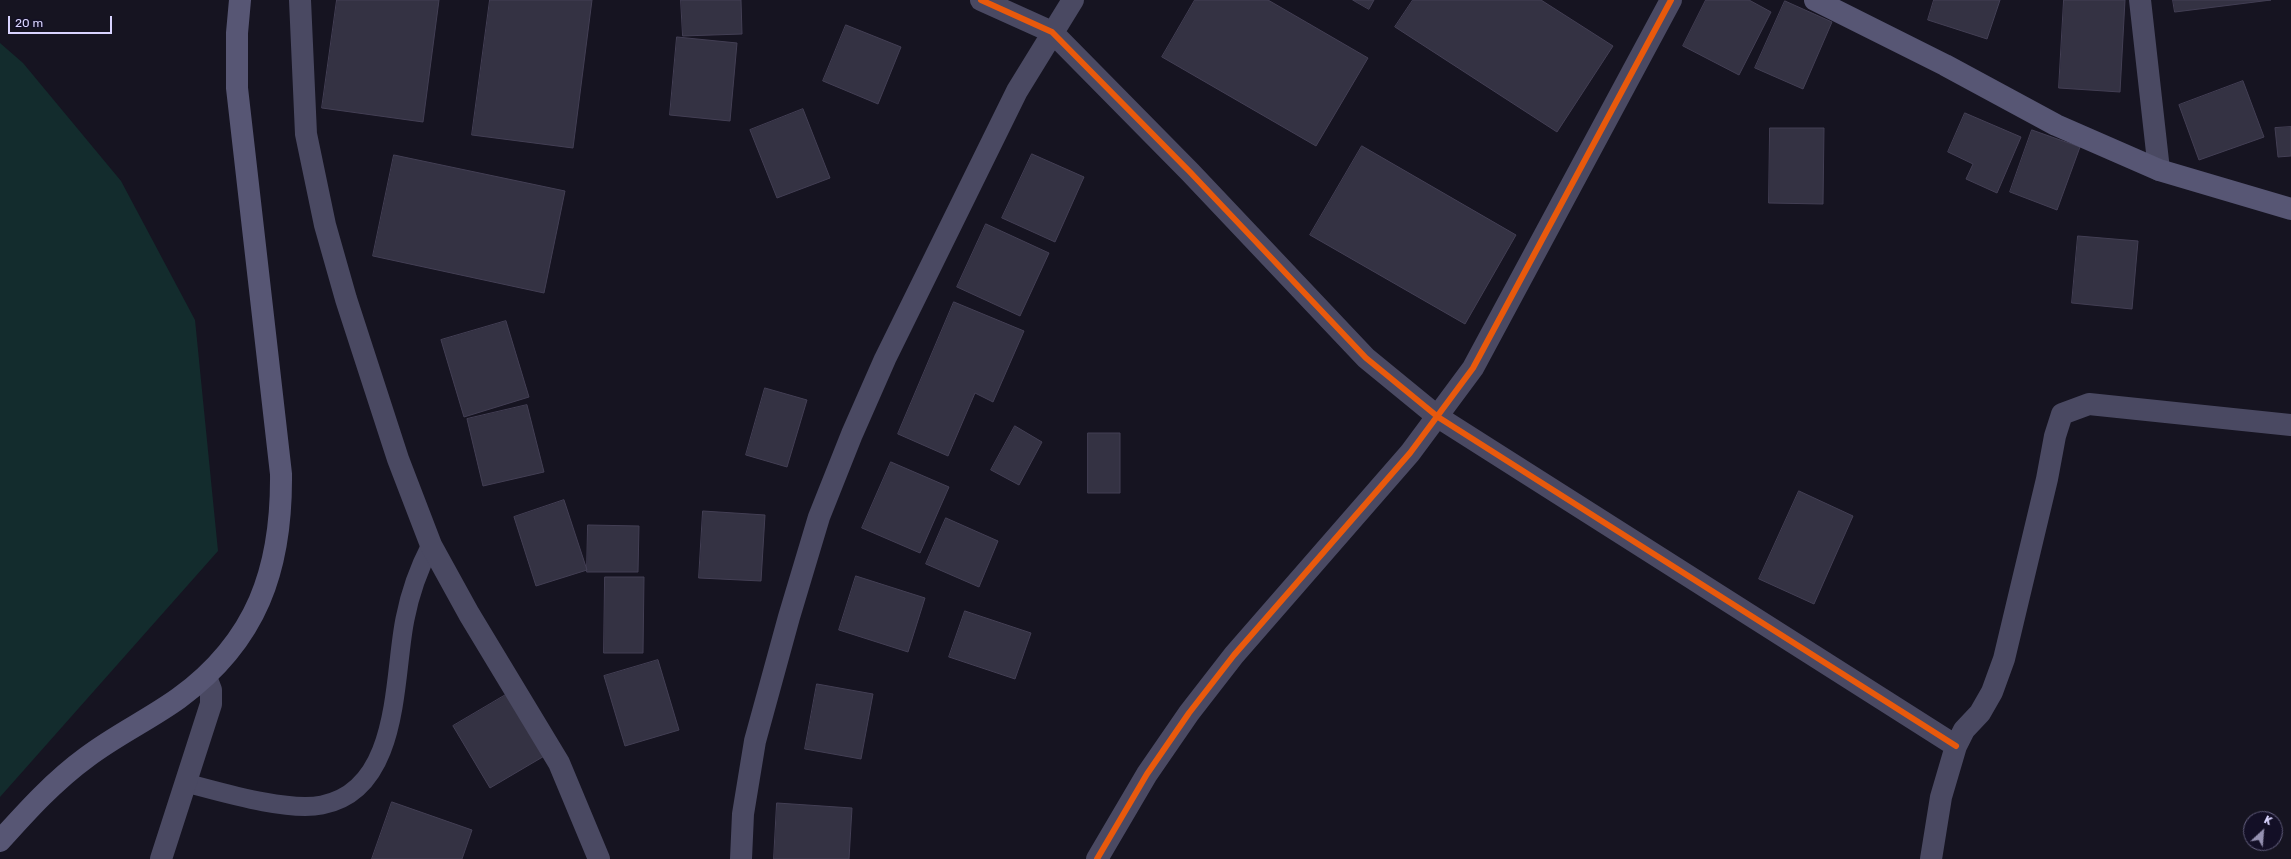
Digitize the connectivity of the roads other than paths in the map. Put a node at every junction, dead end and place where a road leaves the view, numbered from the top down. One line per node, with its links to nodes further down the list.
1 (240, 0): 14 (street)
2 (300, 0): 13 (street)
3 (981, 0): 8 (street)
4 (1073, 0): 8 (street)
5 (1671, 0): 11 (street)
6 (2140, 0): 9 (street)
7 (1829, 3): 9 (street)
8 (1052, 32): 11 (street); 20 (street)
9 (2159, 170): 10 (street)
10 (2291, 209)
11 (1438, 418): 15 (street); 21 (street)
12 (2291, 425): 15 (street)
13 (432, 545): 16 (lane); 19 (street)
14 (206, 677): 16 (street); 17 (street)
15 (1956, 746): 22 (street)
16 (186, 783): 18 (street)
17 (0, 841)
18 (161, 859)
19 (599, 859)
20 (741, 859)
21 (1097, 859)
22 (1931, 859)

